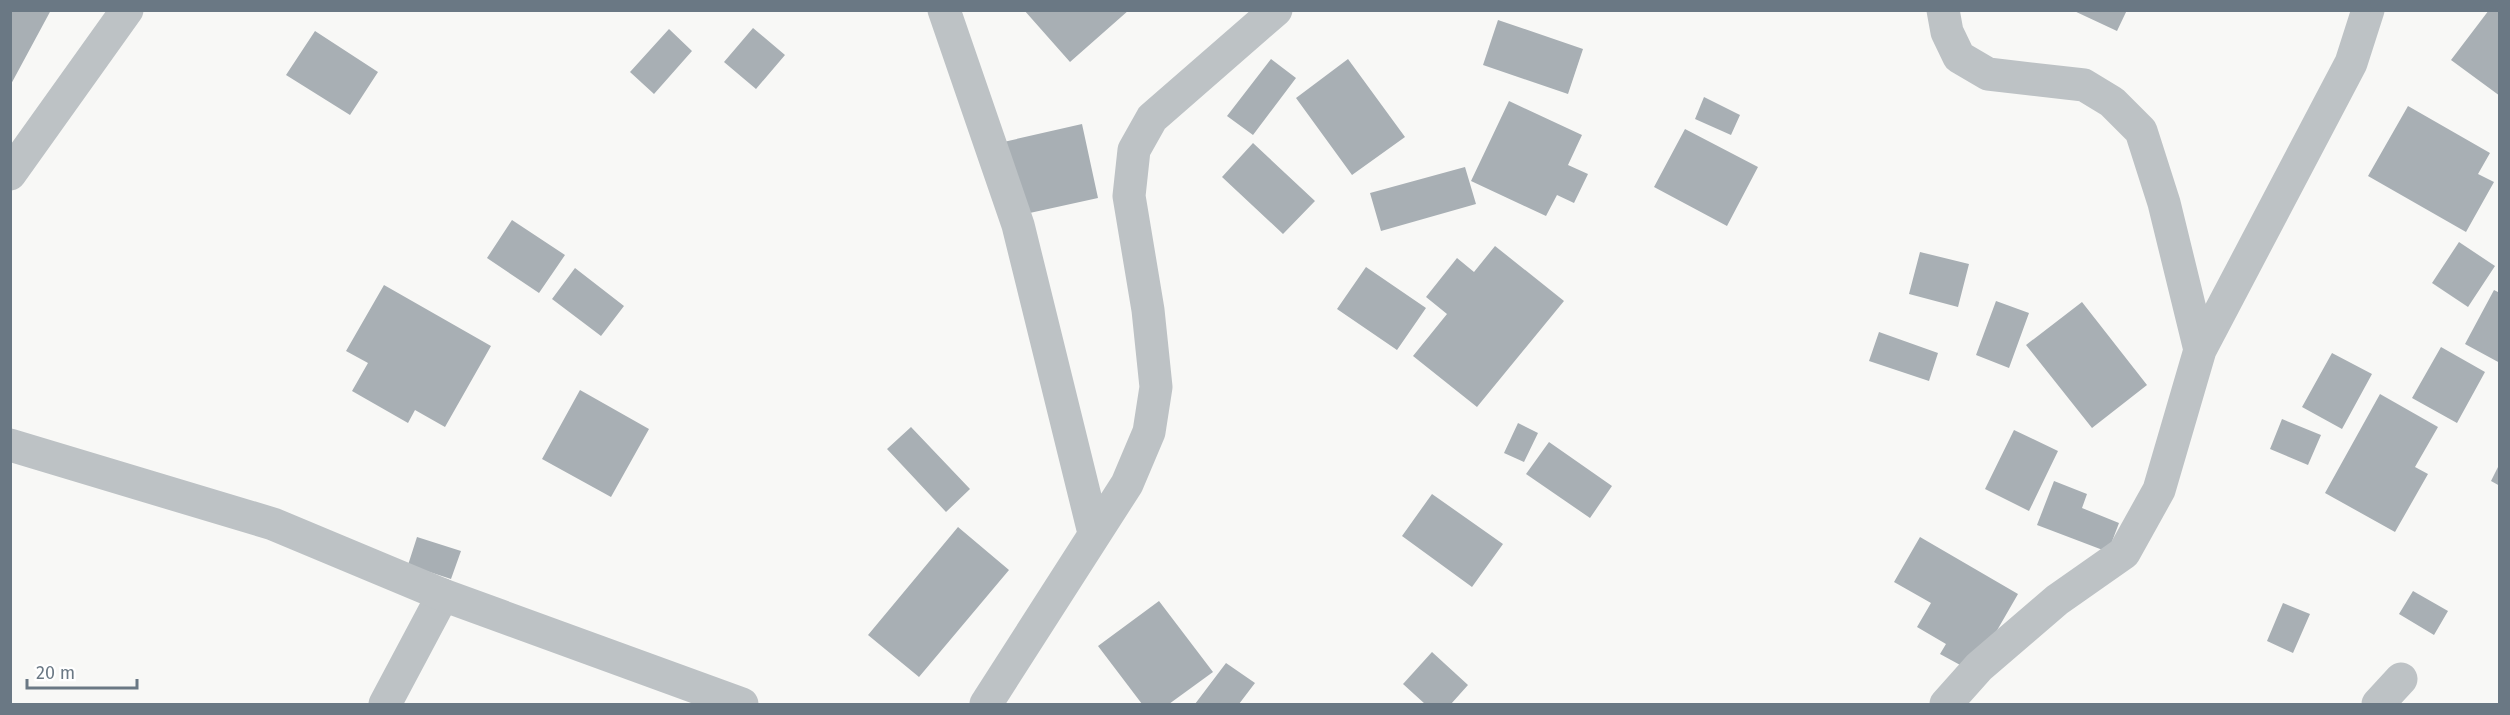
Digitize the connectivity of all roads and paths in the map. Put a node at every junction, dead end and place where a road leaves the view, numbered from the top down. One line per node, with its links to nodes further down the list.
1 (127, 10): 6 (street)
2 (944, 10): 9 (street)
3 (1276, 10): 9 (street)
4 (1943, 10): 7 (street)
5 (2368, 10): 7 (street)
6 (10, 174)
7 (2200, 350): 15 (street)
8 (10, 445): 10 (street)
9 (1094, 532): 14 (street)
10 (443, 595): 12 (street); 13 (street)
11 (2401, 679): 16 (street)
12 (385, 705)
13 (742, 705)
14 (986, 705)
15 (1946, 705)
16 (2378, 705)

